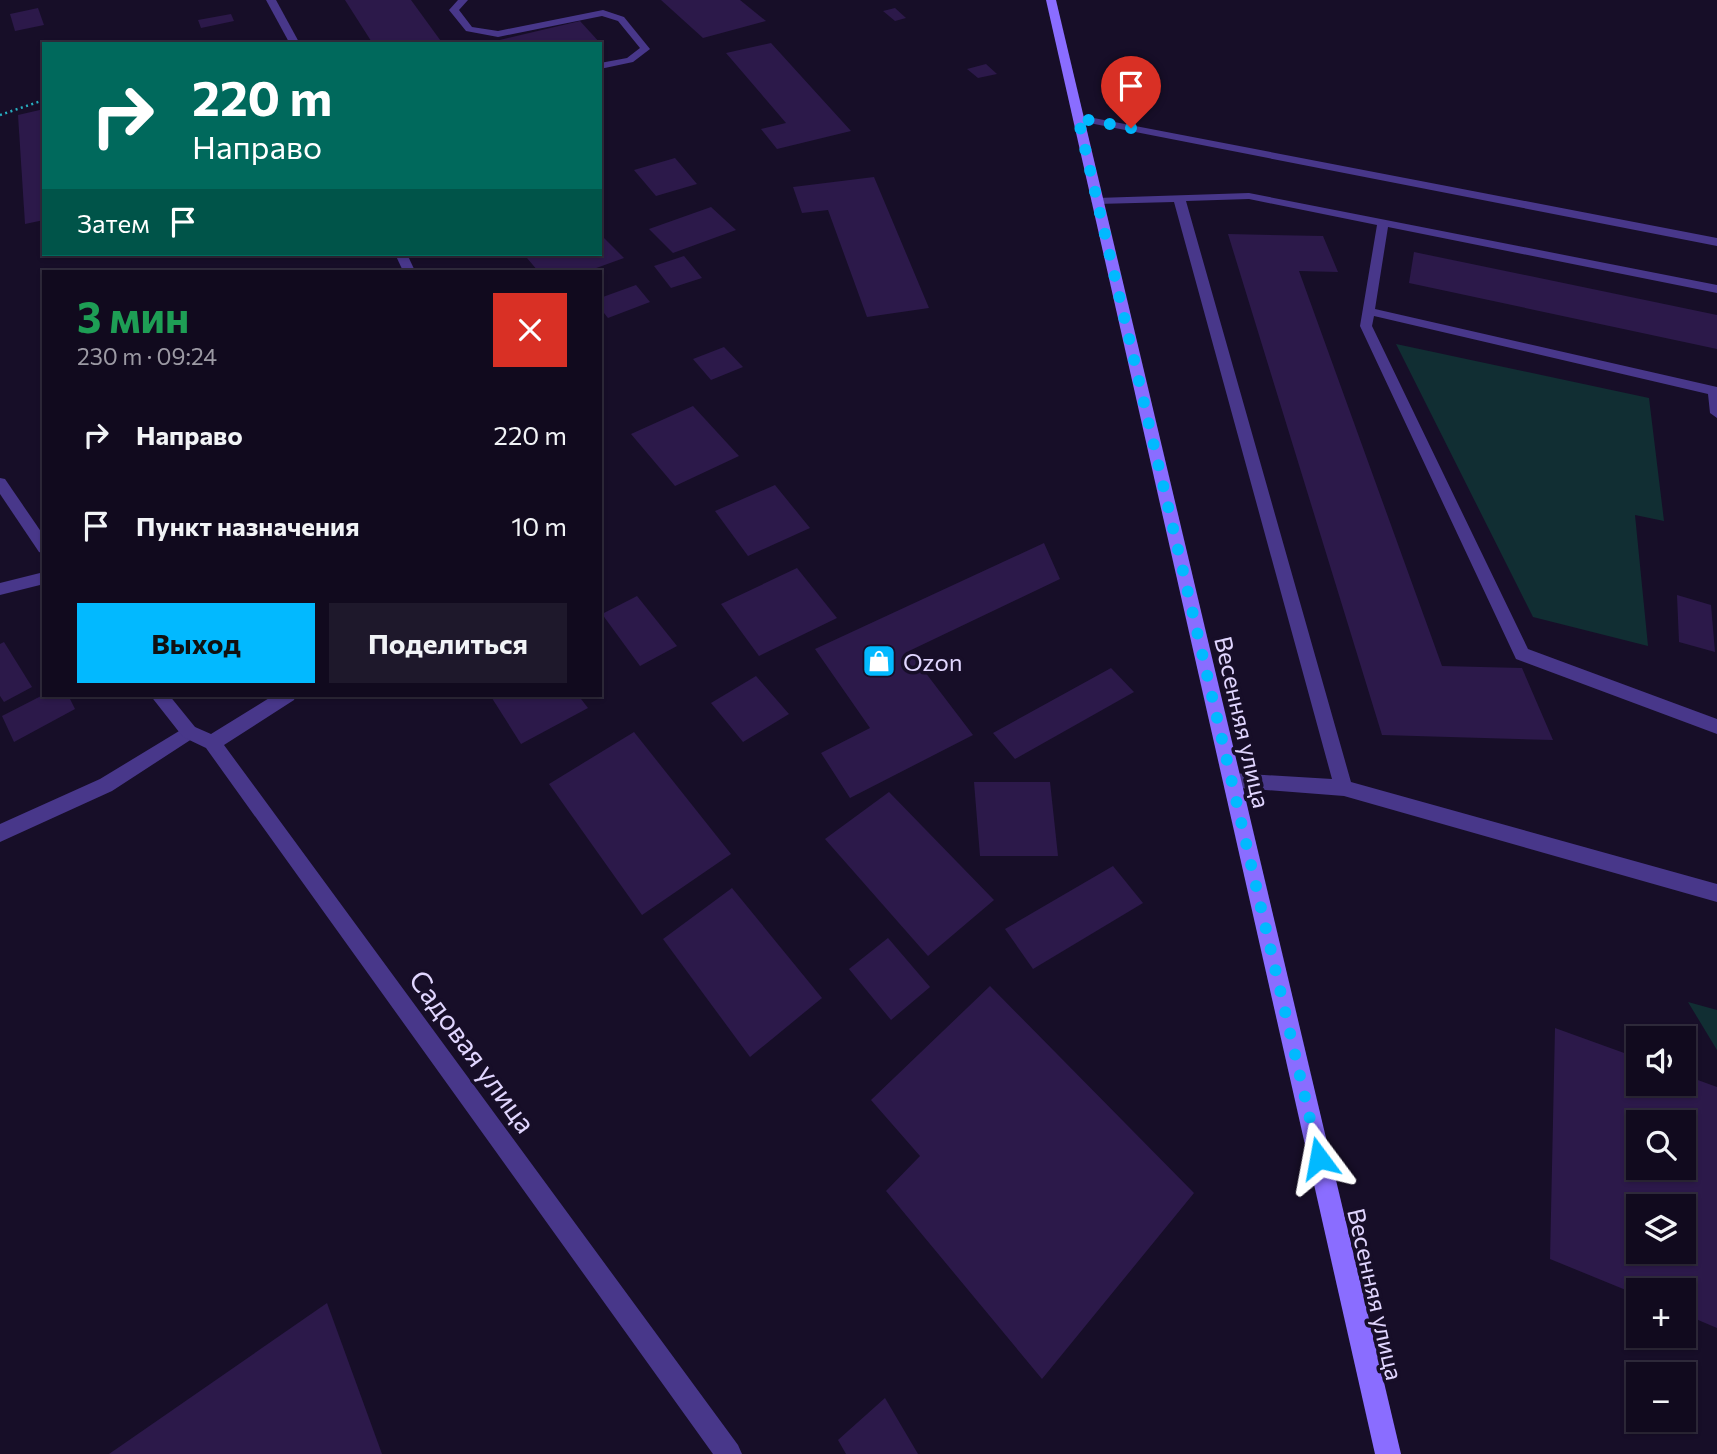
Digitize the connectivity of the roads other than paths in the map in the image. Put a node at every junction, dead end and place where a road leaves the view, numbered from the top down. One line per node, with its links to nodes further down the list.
1 (271, 0): 4 (street)
2 (463, 0): 5 (street)
3 (1051, 0): 6 (street, Весенняя улица)
4 (294, 42)
5 (602, 66)
6 (1078, 118): 8 (street, Весенняя улица); 10 (street)
7 (1179, 198): 8 (street); 9 (street); 24 (street)
8 (1097, 201): 23 (street, Весенняя улица)
9 (1383, 223): 11 (street); 12 (street)
10 (1717, 242)
11 (1717, 289)
12 (1369, 312): 13 (street); 20 (street)
13 (1717, 413)
14 (0, 483): 15 (street)
15 (42, 545)
16 (42, 579): 17 (street)
17 (0, 590)
18 (161, 697): 21 (street, Садовая улица)
19 (285, 697): 22 (street)
20 (1717, 727)
21 (189, 732): 22 (street, Садовая улица); 25 (street)
22 (212, 743): 27 (street, Садовая улица)
23 (1232, 781): 24 (street); 28 (street, Весенняя улица)
24 (1344, 788): 26 (street)
25 (0, 834)
26 (1717, 893)
27 (729, 1454)
28 (1388, 1454)

